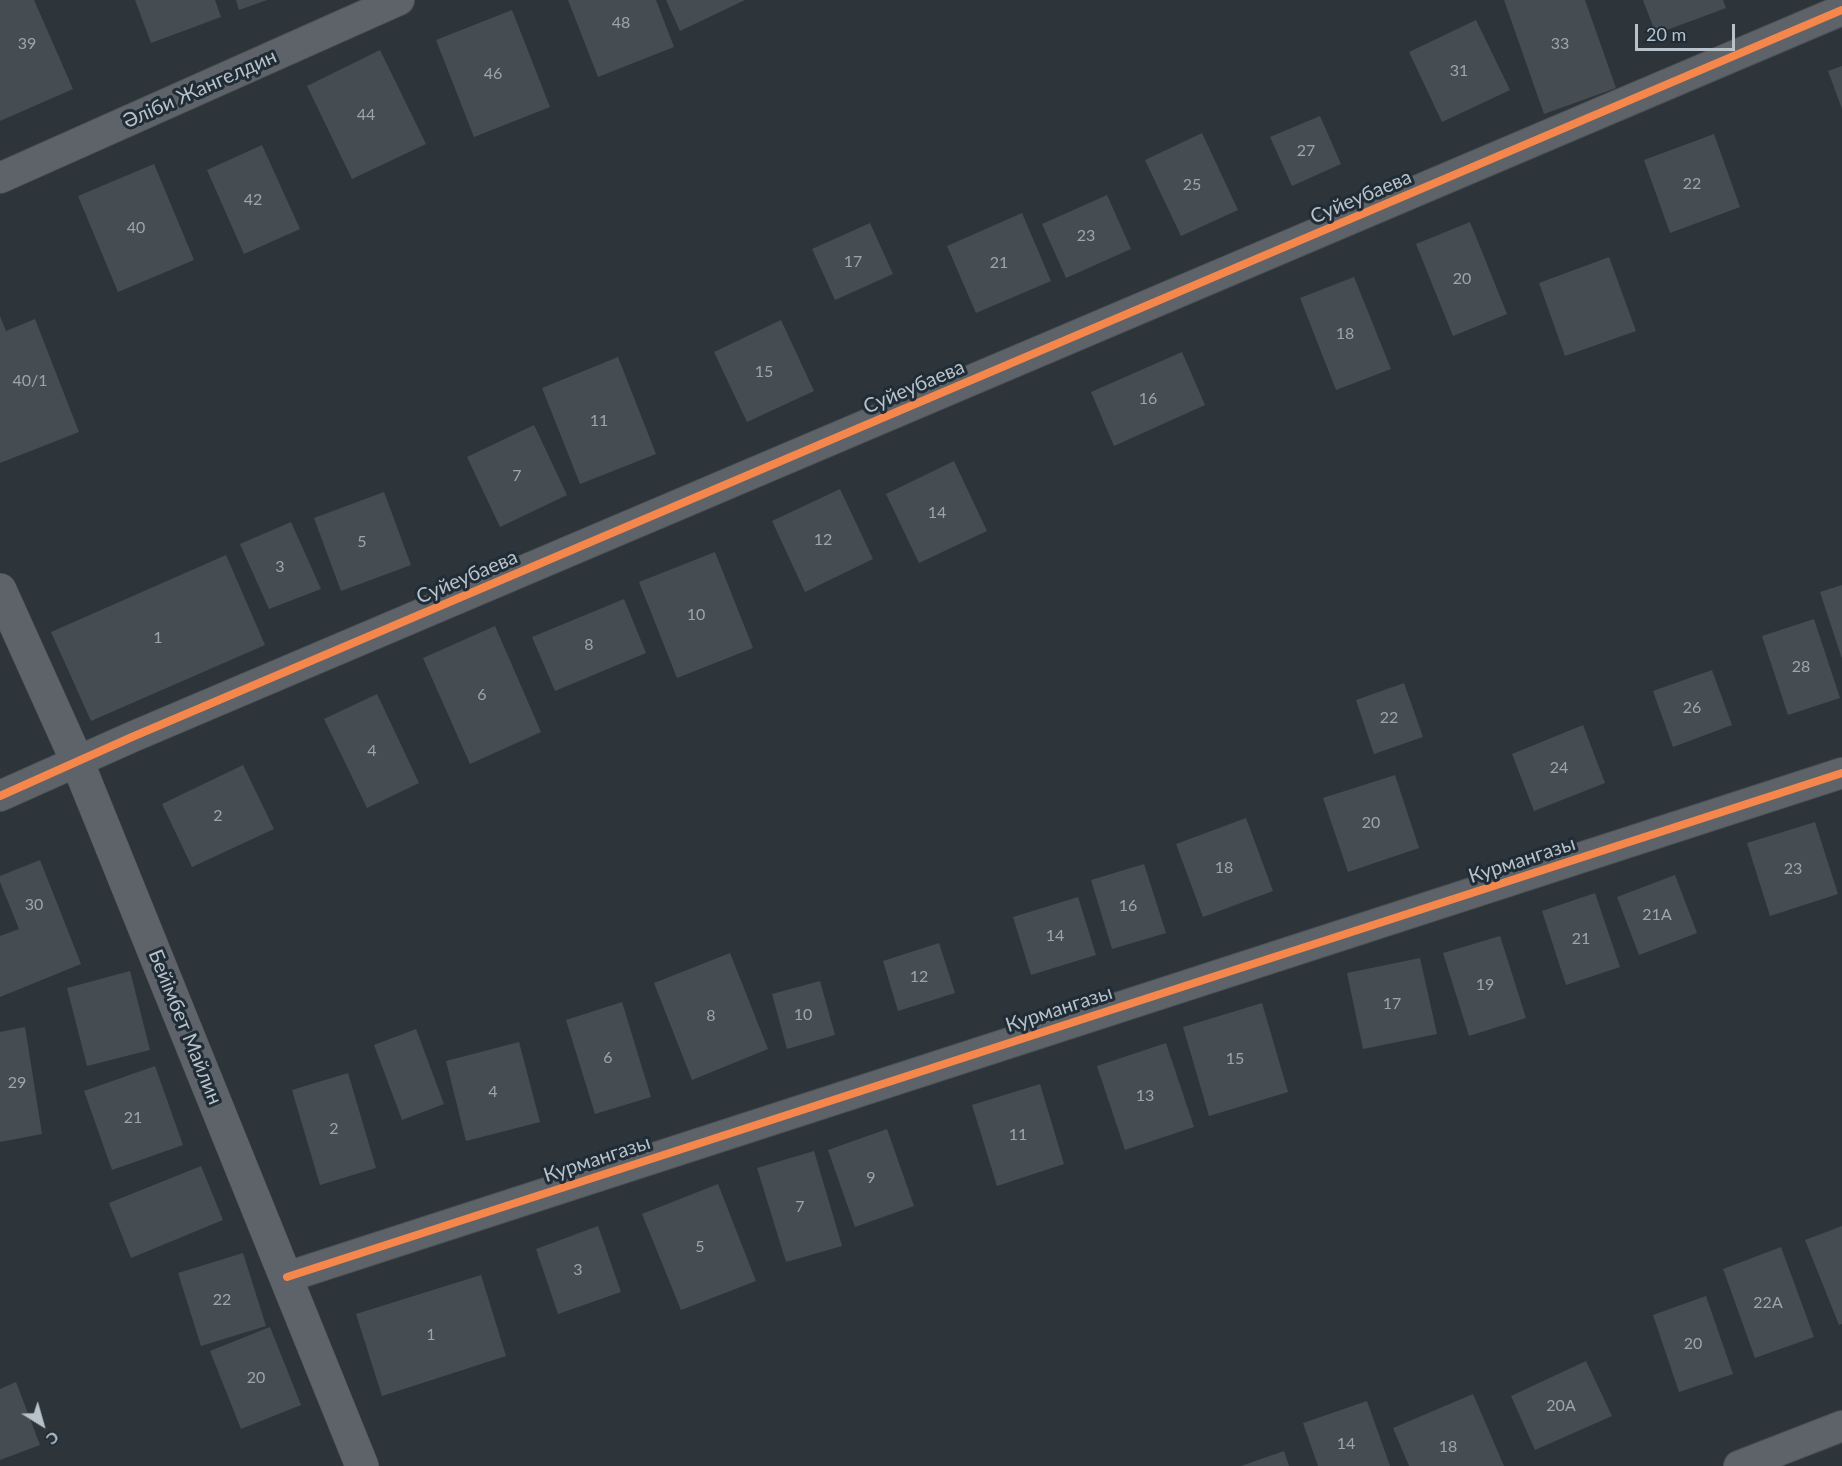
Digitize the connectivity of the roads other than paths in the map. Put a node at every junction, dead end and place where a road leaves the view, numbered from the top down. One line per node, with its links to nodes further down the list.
1 (399, 0): 3 (street, Әліби Жангелдин)
2 (1842, 10): 5 (street, Суйеубаева)
3 (0, 178)
4 (0, 590): 5 (street, Бейімбет Майлин)
5 (76, 761): 7 (street, Суйеубаева); 8 (street, Бейімбет Майлин)
6 (1842, 773): 8 (street, Курмангазы)
7 (0, 796)
8 (287, 1277): 10 (street, Бейімбет Майлин)
9 (1842, 1426): 11 (street)
10 (362, 1466)
11 (1739, 1466)

